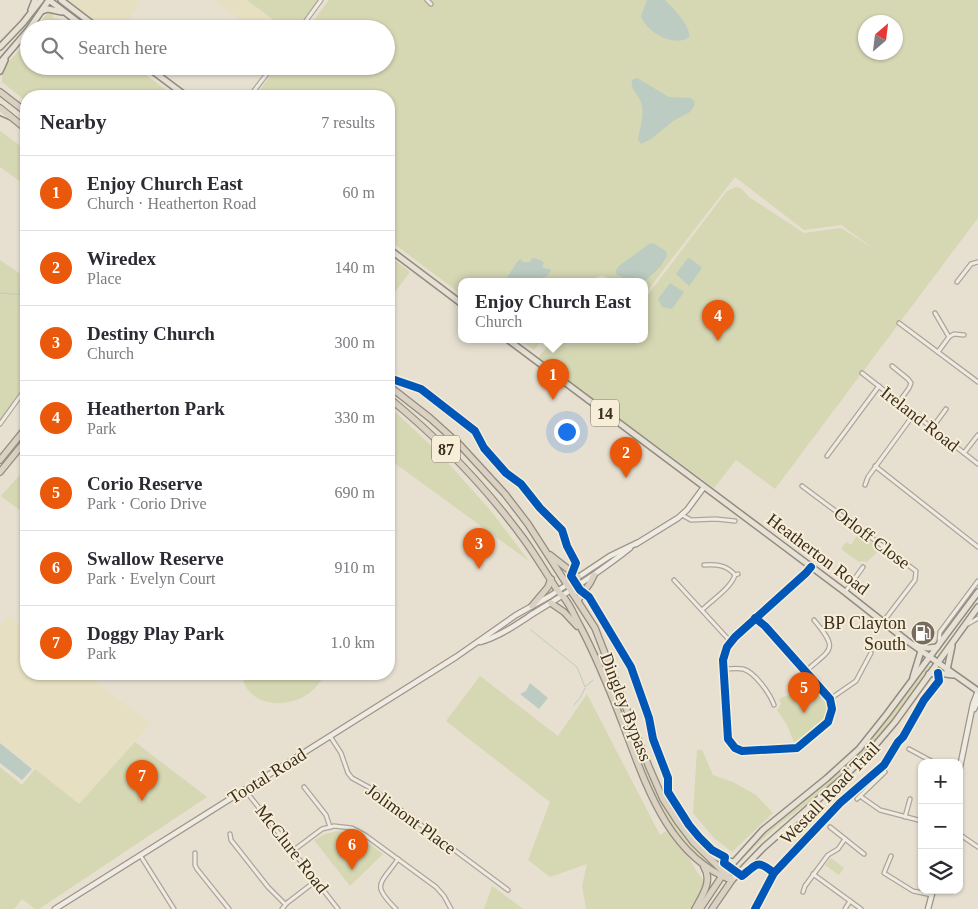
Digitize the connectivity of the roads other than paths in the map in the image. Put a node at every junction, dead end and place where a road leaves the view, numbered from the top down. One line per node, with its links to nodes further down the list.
1 (35, 0): 10 (main road)
2 (41, 0): 10 (main road)
3 (49, 0): 8 (main road); 9 (main road)
4 (321, 0): 15 (street)
5 (426, 0): 7 (street)
6 (62, 1): 14 (main road)
7 (431, 4)
8 (42, 11): 9 (main road); 12 (main road)
9 (72, 16): 13 (main road)
10 (28, 17): 11 (main road)
11 (25, 20)
12 (36, 20)
13 (77, 20)
14 (87, 20)
15 (307, 20)
16 (20, 26): 18 (main road)
17 (20, 40): 19 (main road)
18 (0, 47)
19 (8, 55): 20 (main road); 21 (main road)
20 (0, 63)
21 (0, 71)
22 (158, 75): 24 (main road)
23 (266, 75): 25 (street)
24 (178, 90)
25 (255, 90)
26 (0, 92): 27 (highway)
27 (20, 107)
28 (0, 108): 30 (highway)
29 (0, 112): 30 (main road)
30 (12, 118): 31 (highway)
31 (20, 124)
32 (395, 254): 35 (main road)
33 (978, 262): 34 (street)
34 (957, 282)
35 (458, 301)
36 (935, 313): 39 (street)
37 (899, 323): 41 (street)
38 (964, 334): 39 (street)
39 (949, 337): 41 (street)
40 (512, 343): 65 (main road, Heatherton Road / 14)
41 (938, 352): 44 (street)
42 (892, 366): 48 (street)
43 (862, 373): 45 (street, Ireland Road)
44 (978, 382)
45 (879, 386): 48 (street, Ireland Road); 58 (street)
46 (395, 391): 70 (highway, Dingley Bypass / 87)
47 (20, 396): 52 (street)
48 (899, 402): 51 (street, Ireland Road)
49 (395, 403): 76 (highway, Dingley Bypass / 87)
50 (946, 409): 53 (street)
51 (914, 414): 53 (street, Ireland Road); 61 (street)
52 (0, 424)
53 (932, 428): 57 (street, Ireland Road)
54 (20, 435): 59 (highway)
55 (978, 435): 57 (street)
56 (20, 447): 62 (highway)
57 (964, 453): 60 (street, Ireland Road)
58 (827, 456)
59 (0, 460)
60 (978, 464)
61 (875, 466): 63 (street); 69 (street)
62 (0, 472)
63 (865, 485)
64 (802, 486): 91 (street, Orloff Close)
65 (704, 487): 66 (main road, Tootal Road); 72 (main road, Heatherton Road / 14)
66 (682, 515): 67 (street); 68 (main road, Tootal Road)
67 (735, 521)
68 (637, 543): 74 (main road, Tootal Road); 75 (main road, Tootal Road)
69 (978, 547)
70 (547, 552): 75 (highway); 79 (highway, Dingley Bypass / 87)
71 (704, 565): 87 (street)
72 (811, 567): 80 (main road, Heatherton Road / 14); 88 (street)
73 (863, 567): 80 (street)
74 (594, 575): 79 (main road, Tootal Road); 83 (highway)
75 (578, 577): 79 (main road, Tootal Road)
76 (551, 579): 82 (highway, Dingley Bypass / 87); 85 (highway)
77 (674, 580): 87 (street)
78 (978, 581): 98 (street)
79 (569, 587): 82 (main road, Tootal Road); 83 (highway, Dingley Bypass / 87)
80 (845, 592): 91 (main road, Heatherton Road / 14)
81 (978, 592): 98 (main road)
82 (560, 593): 84 (main road, Tootal Road); 85 (main road, Tootal Road); 93 (highway, Dingley Bypass / 87)
83 (578, 600): 129 (highway, Dingley Bypass / 87)
84 (551, 602): 93 (highway); 95 (main road, Tootal Road)
85 (532, 606): 95 (main road, Tootal Road)
86 (978, 607): 92 (main road)
87 (702, 610): 96 (street)
88 (757, 617): 96 (street); 105 (street)
89 (978, 618): 92 (street)
90 (814, 620): 105 (street)
91 (883, 622): 97 (main road, Heatherton Road / 14)
92 (965, 624): 94 (main road)
93 (586, 637): 138 (highway, Dingley Bypass / 87)
94 (954, 640): 102 (main road); 104 (main road)
95 (479, 642): 114 (main road, Tootal Road)
96 (730, 642): 103 (street)
97 (912, 645): 98 (main road); 99 (main road, Heatherton Road / 14)
98 (938, 645): 101 (main road)
99 (920, 651): 101 (main road, Heatherton Road / 14); 108 (main road)
100 (871, 654): 110 (street)
101 (929, 658): 102 (main road, Heatherton Road / 14); 108 (main road)
102 (937, 663): 104 (main road, Heatherton Road / 14); 106 (main road)
103 (723, 669): 110 (street); 112 (street)
104 (947, 670): 107 (main road, Heatherton Road / 14)
105 (806, 671): 110 (street)
106 (929, 674): 107 (main road); 142 (main road)
107 (954, 675): 109 (main road, Heatherton Road / 14)
108 (910, 684): 137 (main road)
109 (978, 691): 113 (main road)
110 (830, 699)
111 (978, 700): 113 (main road)
112 (774, 704)
113 (973, 710): 117 (main road)
114 (330, 736): 120 (main road, Tootal Road); 143 (street, Jolimont Place)
115 (909, 749): 116 (street)
116 (928, 759)
117 (962, 759)
118 (885, 772): 122 (street)
119 (304, 787): 124 (street)
120 (245, 790): 131 (street, McClure Road); 134 (main road, Tootal Road)
121 (910, 799): 122 (street)
122 (904, 817): 123 (street)
123 (918, 820)
124 (330, 827): 131 (street); 136 (street)
125 (830, 827): 128 (street)
126 (230, 834): 148 (street)
127 (963, 837): 130 (street)
128 (845, 839): 133 (street); 140 (street)
129 (694, 843): 137 (main road); 139 (highway, Dingley Bypass / 87)
130 (978, 847)
131 (294, 850): 141 (street, McClure Road)
132 (195, 854): 151 (street)
133 (864, 854)
134 (140, 855): 149 (main road, Tootal Road); 150 (street)
135 (891, 856): 144 (street)
136 (398, 860): 154 (street); 155 (street)
137 (733, 862): 139 (main road)
138 (703, 865): 139 (highway, Dingley Bypass / 87); 156 (highway)
139 (723, 874): 142 (highway, 87); 157 (highway)
140 (813, 874): 145 (street); 147 (street)
141 (317, 880): 148 (street); 153 (street, McClure Road)
142 (732, 880): 158 (highway)
143 (508, 890)
144 (918, 891)
145 (803, 892)
146 (932, 894): 161 (main road)
147 (850, 901): 159 (street); 160 (street)
148 (285, 904): 152 (street)
149 (55, 909)
150 (174, 909)
151 (229, 909)
152 (282, 909)
153 (338, 909)
154 (396, 909)
155 (451, 909)
156 (695, 909)
157 (700, 909)
158 (712, 909)
159 (845, 909)
160 (861, 909)
161 (928, 909)

